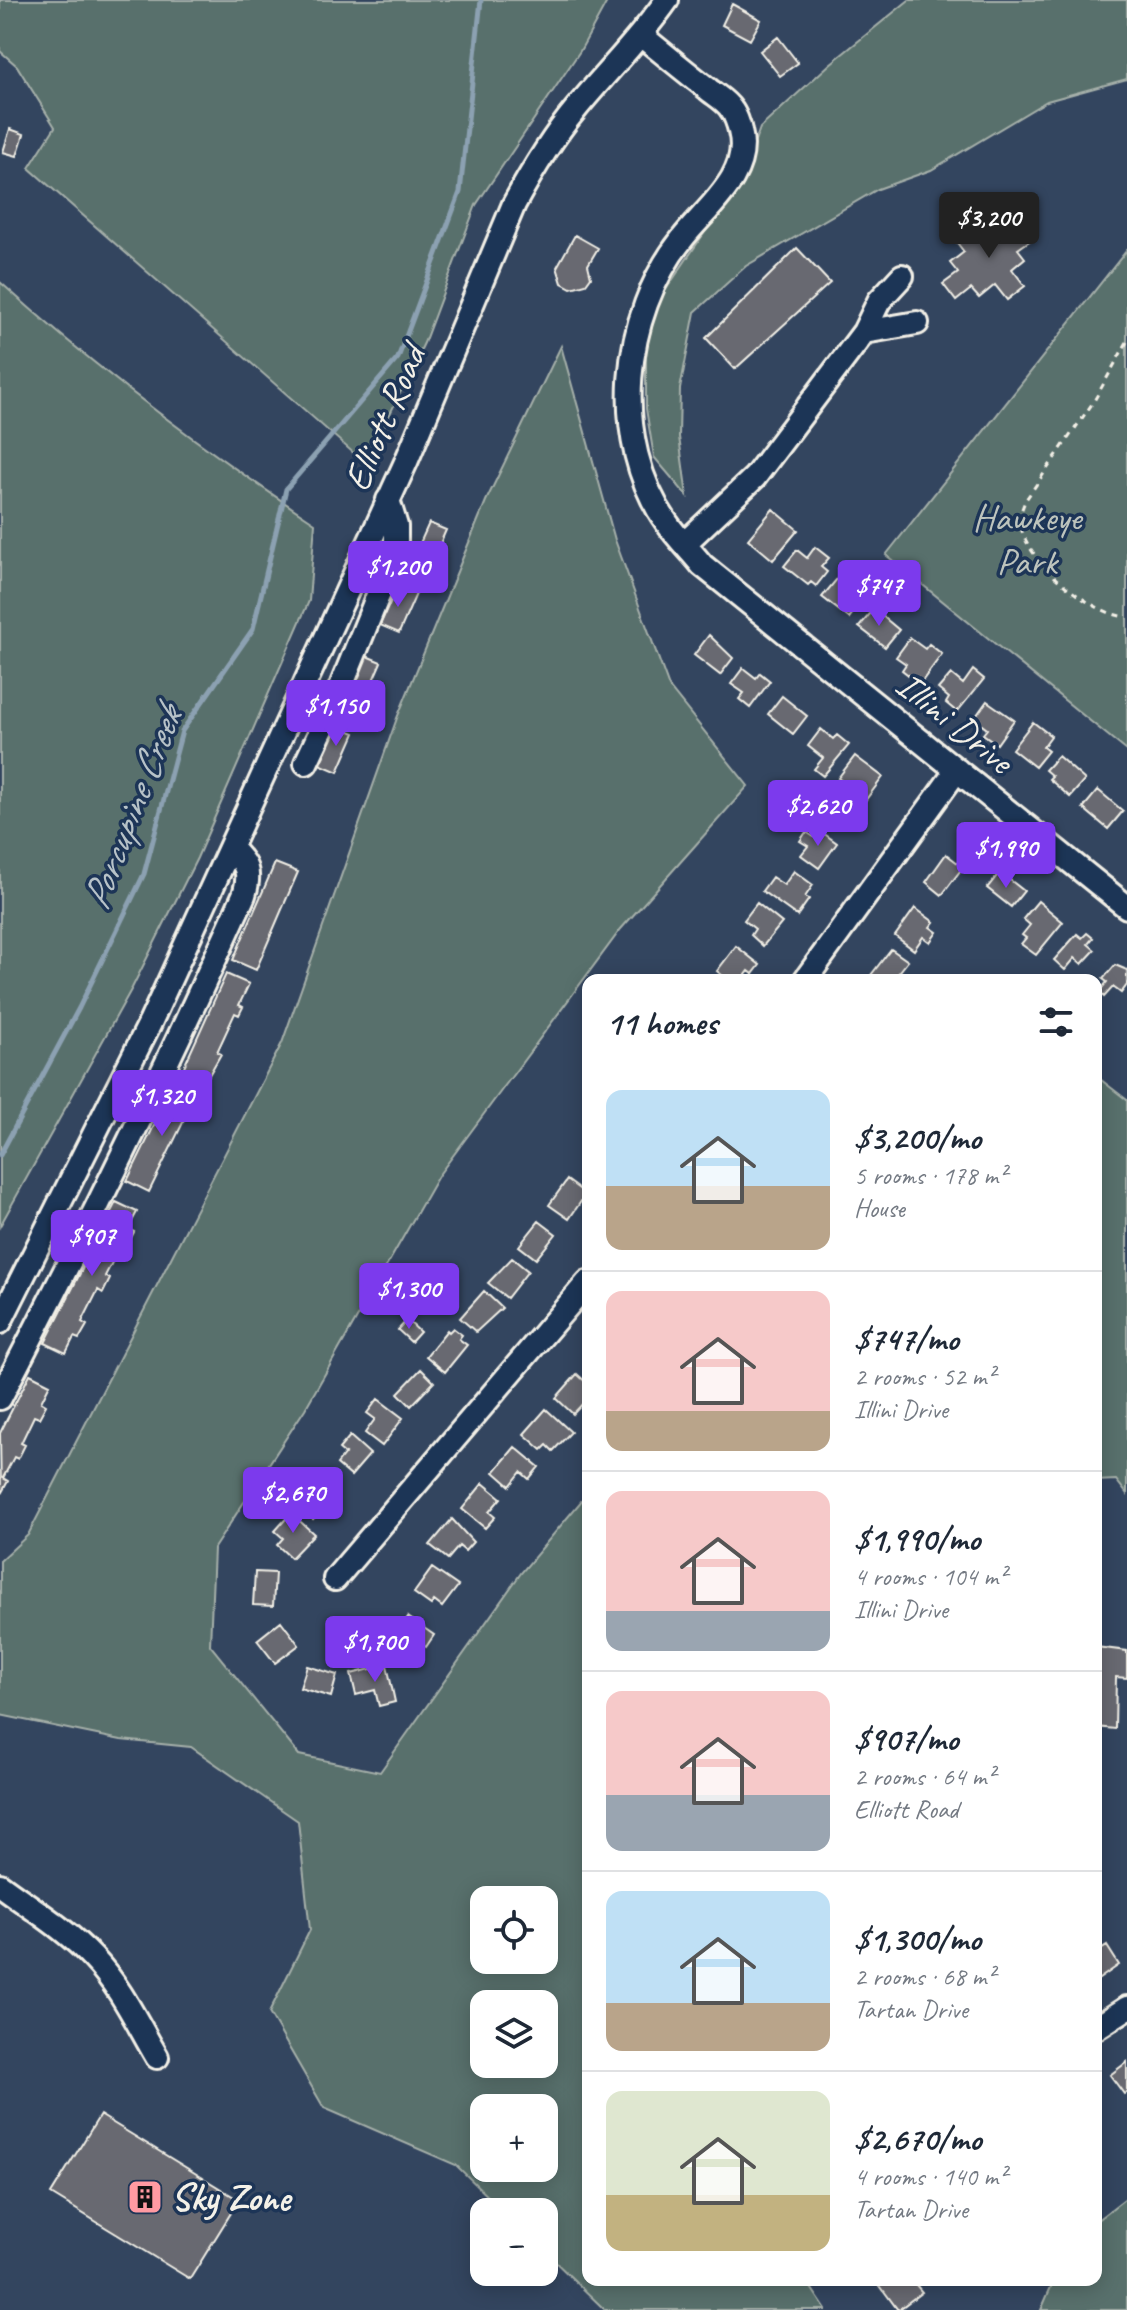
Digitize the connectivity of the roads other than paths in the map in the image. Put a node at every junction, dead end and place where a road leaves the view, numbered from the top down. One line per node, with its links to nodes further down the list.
1 (667, 0): 2 (street, Elliott Road)
2 (642, 36): 6 (street, Elliott Road); 7 (street, Illini Drive)
3 (902, 276): 5 (street)
4 (917, 323): 5 (street)
5 (864, 332): 7 (street)
6 (388, 500): 8 (street); 10 (street, Elliott Road)
7 (684, 544): 9 (street, Illini Drive)
8 (306, 763)
9 (957, 770): 11 (street, Illini Drive); 12 (street)
10 (230, 848): 14 (street, Elliott Road); 15 (street)
11 (1127, 907)
12 (809, 974)
13 (582, 1289): 16 (street)
14 (0, 1322)
15 (2, 1389)
16 (335, 1579)
17 (0, 1885): 20 (street)
18 (1127, 2008): 19 (street)
19 (1102, 2024)
20 (157, 2057)

